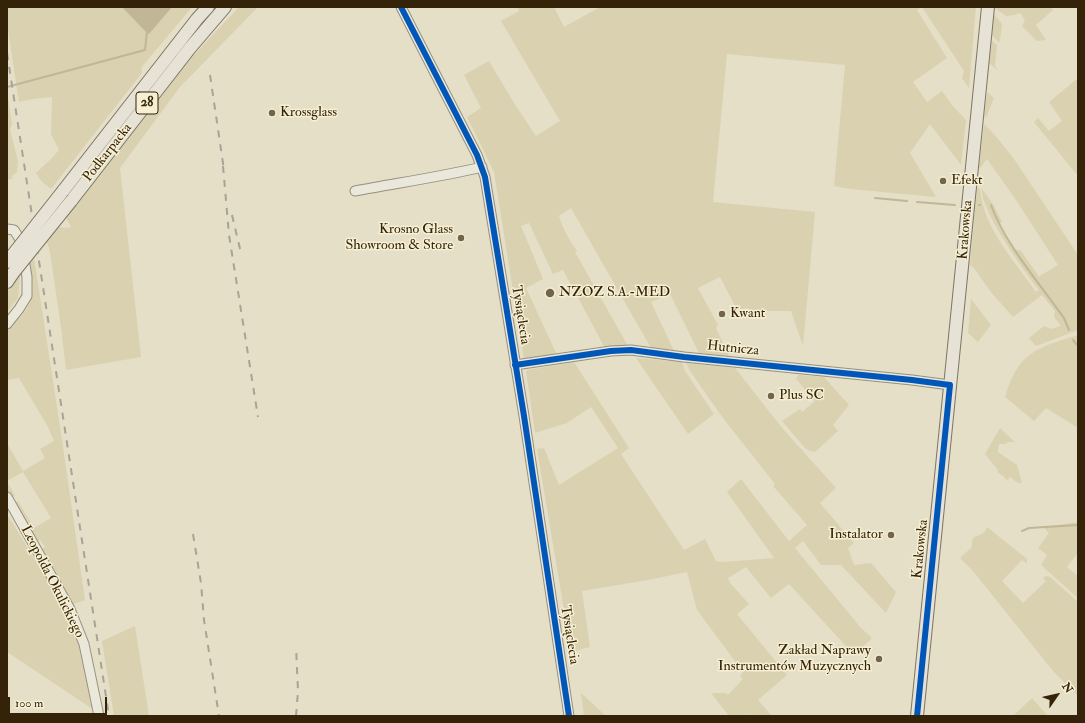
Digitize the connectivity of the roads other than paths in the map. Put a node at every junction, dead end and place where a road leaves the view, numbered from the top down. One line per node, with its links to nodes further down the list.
1 (208, 7): 8 (main road, Podkarpacka / 28, bridge)
2 (225, 7): 9 (main road, Podkarpacka / 28, bridge)
3 (401, 7): 5 (street, Tysiąclecia)
4 (988, 7): 12 (main road, Krakowska)
5 (482, 167): 6 (street); 11 (street, Tysiąclecia)
6 (354, 191)
7 (7, 229): 10 (street)
8 (7, 262)
9 (10, 278)
10 (7, 324)
11 (515, 365): 12 (street, Hutnicza); 15 (street, Tysiąclecia)
12 (950, 385): 16 (main road, Krakowska)
13 (7, 497): 14 (street, Leopolda Okulickiego)
14 (99, 716)
15 (569, 716)
16 (917, 716)

